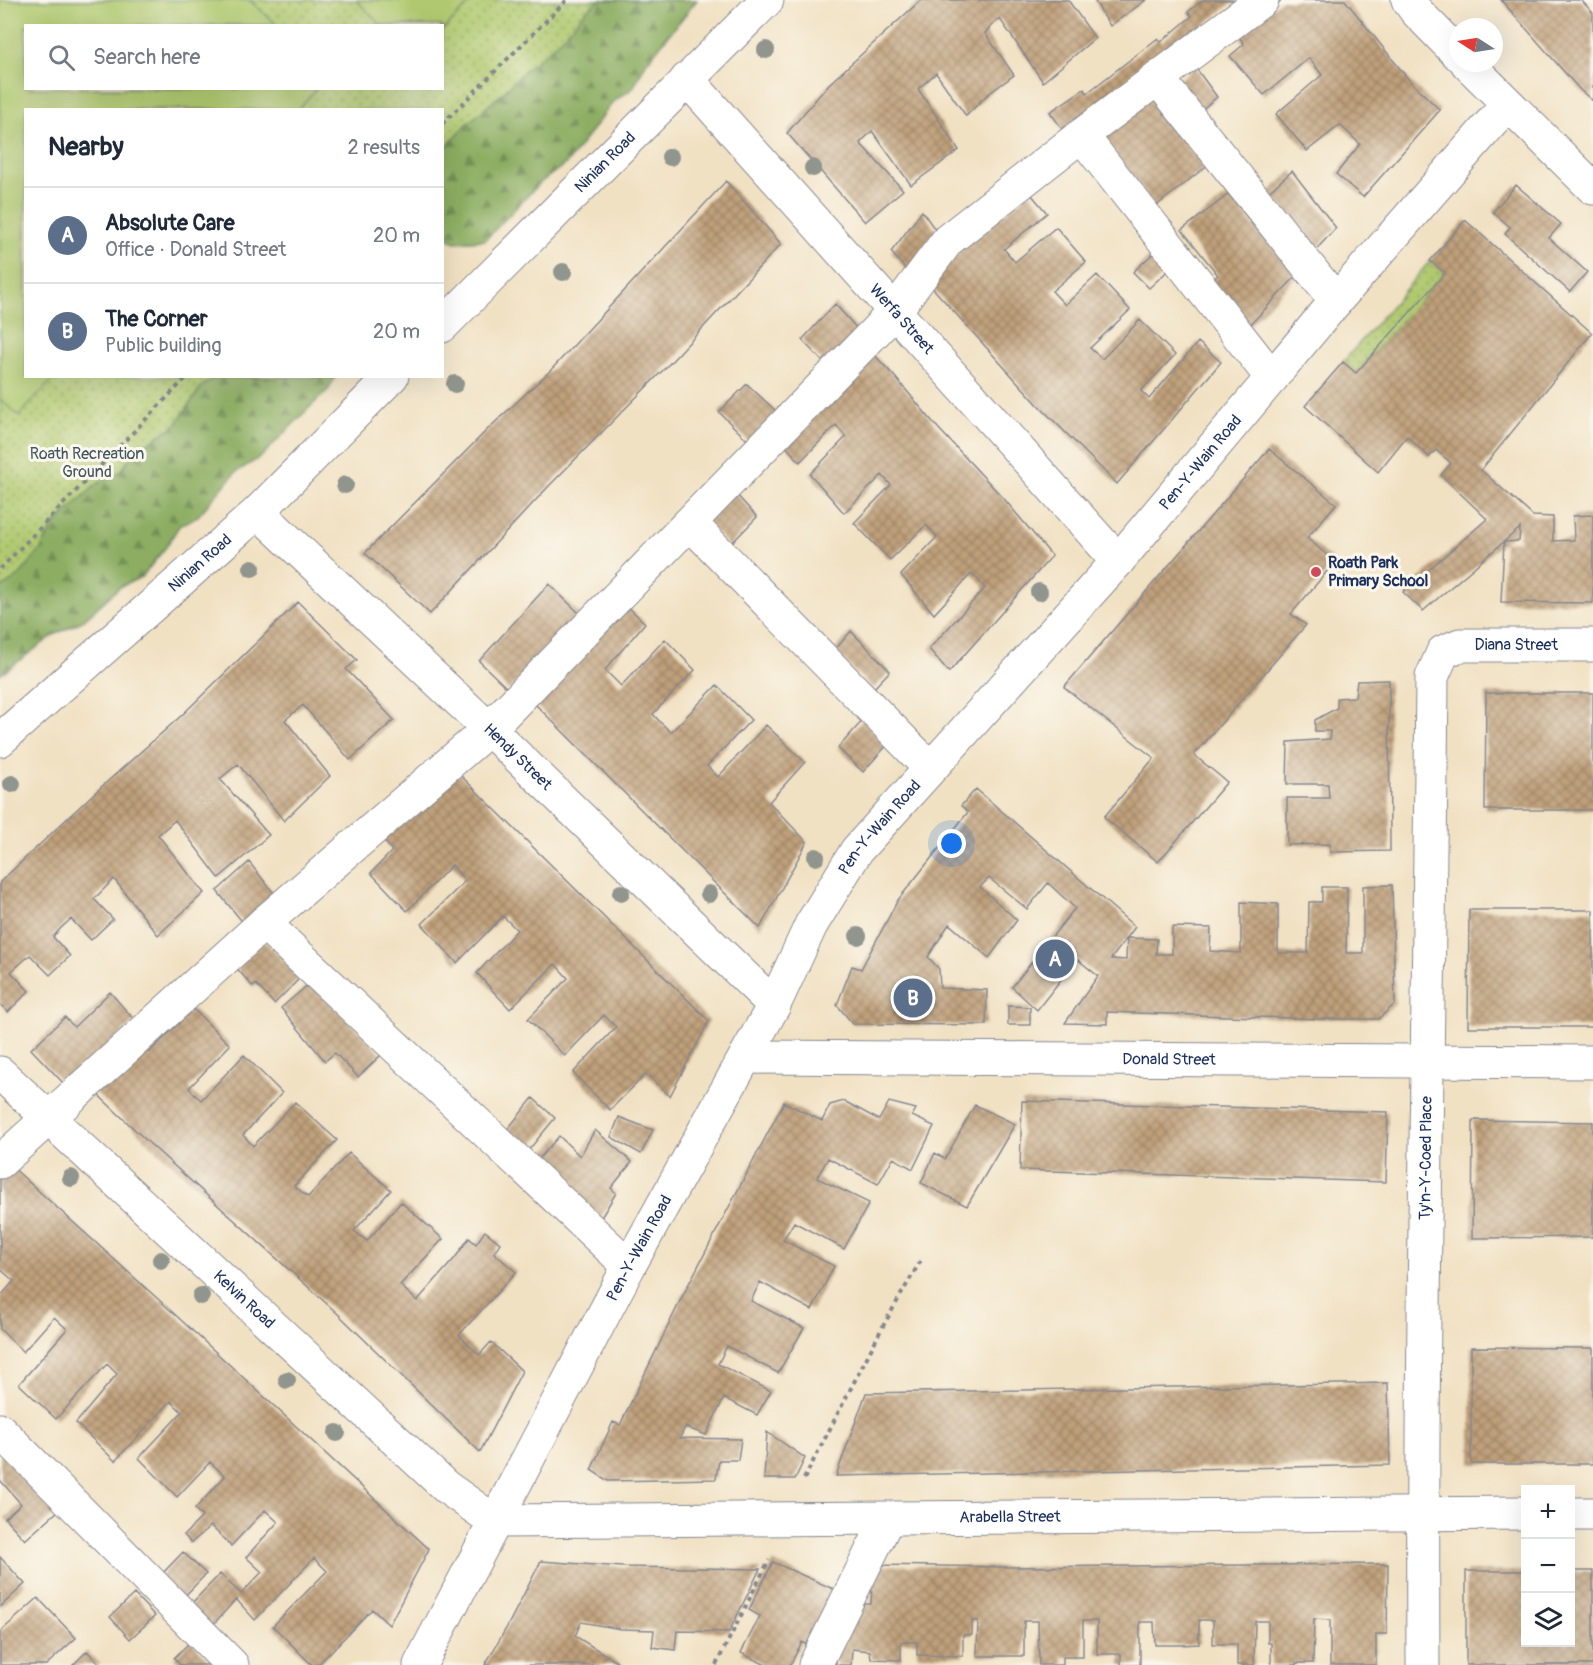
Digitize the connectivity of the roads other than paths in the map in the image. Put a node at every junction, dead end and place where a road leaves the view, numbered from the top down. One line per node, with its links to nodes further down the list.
1 (767, 0): 6 (street, Ninian Road)
2 (1262, 0): 7 (street)
3 (1408, 0): 4 (street)
4 (1449, 45)
5 (1476, 72): 8 (street)
6 (687, 79): 12 (street, Werfa Street); 13 (street, Ninian Road)
7 (1158, 79): 9 (street); 11 (street)
8 (1507, 105): 10 (street); 11 (street, Pen-Y-Wain Road)
9 (1082, 136): 12 (street); 15 (street)
10 (1593, 188)
11 (1335, 301): 15 (street, Pen-Y-Wain Road)
12 (894, 312): 17 (street); 18 (street, Werfa Street)
13 (444, 324)
14 (390, 378): 16 (street, Ninian Road)
15 (1272, 378): 18 (street, Pen-Y-Wain Road)
16 (258, 512): 21 (street, Hendy Street); 22 (street, Ninian Road)
17 (690, 523): 21 (street); 23 (street)
18 (1118, 561): 23 (street, Pen-Y-Wain Road)
19 (1593, 645): 20 (street, Diana Street)
20 (1443, 652): 27 (street, Ty'n-Y-Coed Place)
21 (489, 729): 24 (street); 25 (street, Hendy Street)
22 (0, 740)
23 (930, 768): 25 (street, Pen-Y-Wain Road)
24 (264, 923): 30 (street); 32 (street)
25 (774, 1005): 26 (street, Pen-Y-Wain Road)
26 (746, 1057): 27 (street, Donald Street); 32 (street, Pen-Y-Wain Road)
27 (1427, 1060): 28 (street, Donald Street); 34 (street, Ty'n-Y-Coed Place)
28 (1593, 1062)
29 (0, 1072): 30 (street, Kelvin Road)
30 (50, 1118): 31 (street); 39 (street, Kelvin Road)
31 (0, 1162)
32 (629, 1266): 39 (street, Pen-Y-Wain Road)
33 (0, 1430): 40 (street)
34 (1422, 1513): 35 (street, Arabella Street); 38 (street, Arabella Street); 43 (street, Ty'n-Y-Coed Place)
35 (1521, 1514)
36 (1575, 1514): 37 (street)
37 (1593, 1514)
38 (887, 1520): 39 (street, Arabella Street); 42 (street)
39 (494, 1521): 41 (street, Pen-Y-Wain Road)
40 (232, 1665)
41 (420, 1665)
42 (815, 1665)
43 (1423, 1665)

